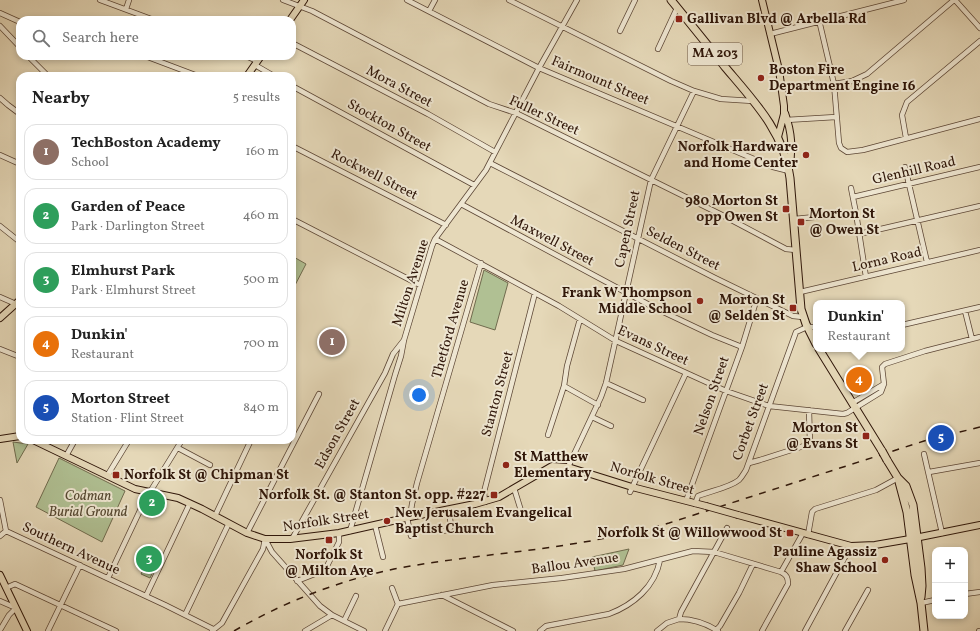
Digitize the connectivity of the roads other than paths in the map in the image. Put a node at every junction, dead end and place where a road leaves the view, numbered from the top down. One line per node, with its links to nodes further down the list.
1 (100, 0): 15 (street)
2 (129, 0): 15 (street)
3 (282, 0): 13 (street, Fuller Street)
4 (407, 0): 16 (street, Fairmount Street)
5 (435, 0): 16 (street)
6 (509, 0): 23 (street)
7 (577, 0): 23 (street, Milton Avenue)
8 (635, 0): 25 (street)
9 (671, 0): 14 (highway, MA 203)
10 (762, 0): 26 (main road)
11 (904, 0): 21 (street)
12 (954, 0): 24 (street); 39 (street)
13 (302, 3): 19 (main road); 45 (street, Fuller Street)
14 (678, 8): 30 (street); 43 (highway, MA 203)
15 (126, 9): 18 (street)
16 (429, 11): 34 (street, Fairmount Street)
17 (0, 13): 20 (street)
18 (144, 16)
19 (293, 16)
20 (16, 20)
21 (819, 20): 26 (street); 39 (street)
22 (0, 26): 28 (street)
23 (562, 27): 34 (street, Milton Avenue); 41 (street)
24 (980, 28)
25 (620, 31)
26 (770, 34): 48 (main road)
27 (980, 41): 51 (street)
28 (16, 43)
29 (296, 45): 53 (street, Mora Street)
30 (658, 49)
31 (32, 60): 35 (street)
32 (155, 60): 36 (street)
33 (258, 61): 37 (main road); 38 (street)
34 (539, 68): 45 (street, Milton Avenue); 49 (street, Fairmount Street)
35 (44, 72)
36 (187, 72)
37 (250, 72)
38 (270, 72)
39 (834, 84): 46 (street)
40 (296, 88): 62 (street, Stockton Street)
41 (694, 91): 43 (street); 49 (street, Capen Street)
42 (0, 98): 44 (street)
43 (753, 100): 50 (highway, MA 203)
44 (16, 111)
45 (516, 113): 53 (street, Milton Avenue); 60 (street, Fuller Street)
46 (836, 117): 48 (street); 51 (street)
47 (980, 119): 51 (street)
48 (785, 120): 50 (main road); 59 (main road)
49 (677, 127): 59 (street, Fairmount Street); 60 (street, Capen Street)
50 (778, 137): 59 (highway, MA 203)
51 (906, 138)
52 (296, 148): 71 (street, Rockwell Street)
53 (495, 152): 56 (street, Milton Avenue)
54 (0, 155): 55 (street)
55 (16, 162)
56 (490, 162): 62 (street, Milton Avenue); 75 (street, Selden Street)
57 (905, 167): 61 (street)
58 (980, 167): 61 (street, Glenhill Road)
59 (788, 170): 68 (highway, MA 203)
60 (651, 180): 75 (street, Capen Street); 77 (street, Fuller Street)
61 (908, 183): 64 (street, Glenhill Road); 69 (street)
62 (474, 186): 65 (street, Milton Avenue)
63 (851, 188): 64 (street)
64 (853, 196): 67 (street)
65 (461, 204): 71 (street, Milton Avenue); 85 (street, Maxwell Street)
66 (980, 206): 69 (street)
67 (856, 213): 68 (street); 73 (street)
68 (794, 219): 77 (highway, MA 203)
69 (918, 220): 73 (street); 79 (street)
70 (296, 221): 82 (street)
71 (446, 225): 76 (street, Milton Avenue)
72 (0, 226): 74 (street)
73 (859, 234): 81 (street)
74 (16, 237)
75 (638, 238): 85 (street, Capen Street); 87 (street, Selden Street)
76 (435, 239): 80 (street, Evans Street); 82 (street, Milton Avenue)
77 (796, 250): 83 (highway, MA 203)
78 (980, 250): 79 (street, Lorna Road)
79 (927, 262): 81 (street, Lorna Road)
80 (481, 263): 84 (street, Evans Street); 156 (street, Thetford Avenue)
81 (866, 276): 83 (street, Lorna Road)
82 (420, 285): 101 (street, Milton Avenue)
83 (800, 292): 92 (highway, MA 203)
84 (535, 293): 94 (street, Evans Street); 150 (street, Stanton Street)
85 (626, 293): 102 (street, Capen Street); 103 (street, Maxwell Street)
86 (0, 297): 88 (street)
87 (757, 298): 92 (street, Selden Street); 103 (street, Nelson Street)
88 (16, 301)
89 (16, 304): 93 (main road)
90 (980, 307): 91 (street)
91 (965, 311): 95 (street); 100 (street)
92 (803, 317): 96 (highway, MA 203)
93 (0, 318)
94 (580, 319): 102 (street, Evans Street); 113 (street)
95 (905, 324)
96 (807, 327): 97 (street); 99 (highway, MA 203); 119 (street, Corbet Street)
97 (813, 327)
98 (980, 337): 100 (street)
99 (813, 338)
100 (972, 339): 118 (street, Evans Street)
101 (404, 340): 106 (street, Edson Street); 108 (street, Milton Avenue)
102 (616, 341): 111 (street, Evans Street); 112 (street, Capen Street)
103 (742, 347): 114 (street, Nelson Street)
104 (0, 349): 107 (street)
105 (821, 352): 118 (highway)
106 (393, 354): 108 (street); 109 (street, Edson Street)
107 (16, 355)
108 (401, 356): 110 (street, Milton Avenue)
109 (388, 363): 110 (street); 171 (street, Edson Street)
110 (398, 367): 162 (street, Milton Avenue)
111 (686, 373): 114 (street, Evans Street); 144 (street)
112 (606, 383): 116 (street); 117 (street, Capen Street)
113 (564, 386): 117 (street); 123 (street)
114 (726, 391): 119 (street, Evans Street); 145 (street, Nelson Street)
115 (319, 394): 125 (street)
116 (643, 400)
117 (598, 404): 121 (street, Capen Street)
118 (854, 405): 120 (street, Evans Street); 142 (highway, bridge)
119 (769, 406): 120 (street, Evans Street); 136 (street, Corbet Street)
120 (809, 410): 136 (street)
121 (592, 417): 122 (street); 139 (street, Capen Street)
122 (611, 426)
123 (548, 435)
124 (16, 437): 126 (main road)
125 (296, 438)
126 (0, 439)
127 (41, 444): 135 (main road, Norfolk Street)
128 (73, 444): 135 (street)
129 (127, 444): 141 (street)
130 (180, 444): 133 (street)
131 (249, 444): 155 (street)
132 (293, 444): 164 (street)
133 (178, 448): 138 (street); 146 (street)
134 (924, 454): 140 (street)
135 (66, 456): 141 (main road, Norfolk Street)
136 (749, 462): 147 (street, Corbet Street)
137 (980, 463): 140 (street)
138 (210, 465)
139 (568, 467): 143 (main road, Norfolk Street); 144 (main road, Norfolk Street)
140 (929, 472): 167 (street)
141 (107, 476): 146 (main road, Norfolk Street)
142 (898, 478): 168 (street); 172 (highway)
143 (514, 488): 150 (main road, Norfolk Street); 154 (street)
144 (631, 490): 149 (main road, Norfolk Street)
145 (690, 491): 147 (street); 149 (street, Nelson Street)
146 (150, 493): 151 (main road, Norfolk Street); 181 (street)
147 (698, 496): 152 (street)
148 (0, 500): 158 (street)
149 (686, 501): 152 (main road, Norfolk Street)
150 (485, 502): 153 (main road, Norfolk Street)
151 (190, 503): 155 (main road, Norfolk Street); 189 (street)
152 (695, 504): 168 (main road, Norfolk Street, bridge)
153 (449, 510): 156 (main road, Norfolk Street); 163 (street)
154 (522, 514)
155 (215, 516): 157 (main road, Norfolk Street)
156 (408, 517): 160 (main road, Norfolk Street); 169 (street)
157 (229, 523): 164 (main road, Norfolk Street); 197 (street)
158 (2, 525): 165 (street)
159 (980, 525): 167 (main road, Norfolk Street)
160 (375, 526): 162 (main road, Norfolk Street); 175 (street)
161 (727, 528): 174 (street)
162 (350, 531): 166 (main road, Norfolk Street)
163 (442, 531)
164 (247, 532): 170 (main road, Norfolk Street)
165 (2, 533): 178 (street, Southern Avenue)
166 (339, 533): 171 (main road, Norfolk Street); 182 (street)
167 (942, 533): 172 (main road, Norfolk Street)
168 (806, 534): 173 (main road, Norfolk Street); 179 (street)
169 (411, 536)
170 (265, 539): 171 (main road, Norfolk Street); 182 (street); 203 (street)
171 (292, 539)
172 (914, 539): 173 (main road, Norfolk Street); 193 (highway)
173 (851, 546): 215 (street)
174 (714, 552): 176 (street, Ballou Avenue); 177 (street, Ballou Avenue); 199 (street)
175 (382, 557)
176 (660, 560): 188 (street, Ballou Avenue); 211 (street)
177 (752, 564): 179 (street, Ballou Avenue); 213 (street)
178 (80, 565): 181 (street, Southern Avenue); 195 (street)
179 (781, 572): 214 (street)
180 (0, 575): 183 (main road)
181 (108, 578): 189 (street, Southern Avenue)
182 (297, 581): 198 (street)
183 (6, 588): 195 (street); 196 (main road)
184 (392, 588): 194 (street)
185 (868, 590): 216 (street)
186 (980, 592): 187 (street)
187 (968, 594)
188 (442, 595): 194 (street, Ballou Avenue); 210 (street)
189 (146, 596): 197 (street, Southern Avenue)
190 (356, 596): 200 (street)
191 (0, 601): 196 (street)
192 (932, 601): 193 (street)
193 (921, 603): 217 (highway)
194 (398, 604): 209 (street)
195 (60, 605): 205 (street); 206 (street)
196 (16, 608): 202 (street); 204 (main road)
197 (185, 615): 203 (street, Southern Avenue)
198 (332, 615): 200 (street); 207 (street)
199 (679, 619): 212 (street); 213 (street)
200 (344, 621): 201 (street)
201 (356, 629): 208 (street)
202 (0, 630)
203 (212, 630)
204 (27, 631)
205 (48, 631)
206 (116, 631)
207 (305, 631)
208 (364, 631)
209 (385, 631)
210 (513, 631)
211 (540, 631)
212 (657, 631)
213 (717, 631)
214 (762, 631)
215 (805, 631)
216 (846, 631)
217 (924, 631)

